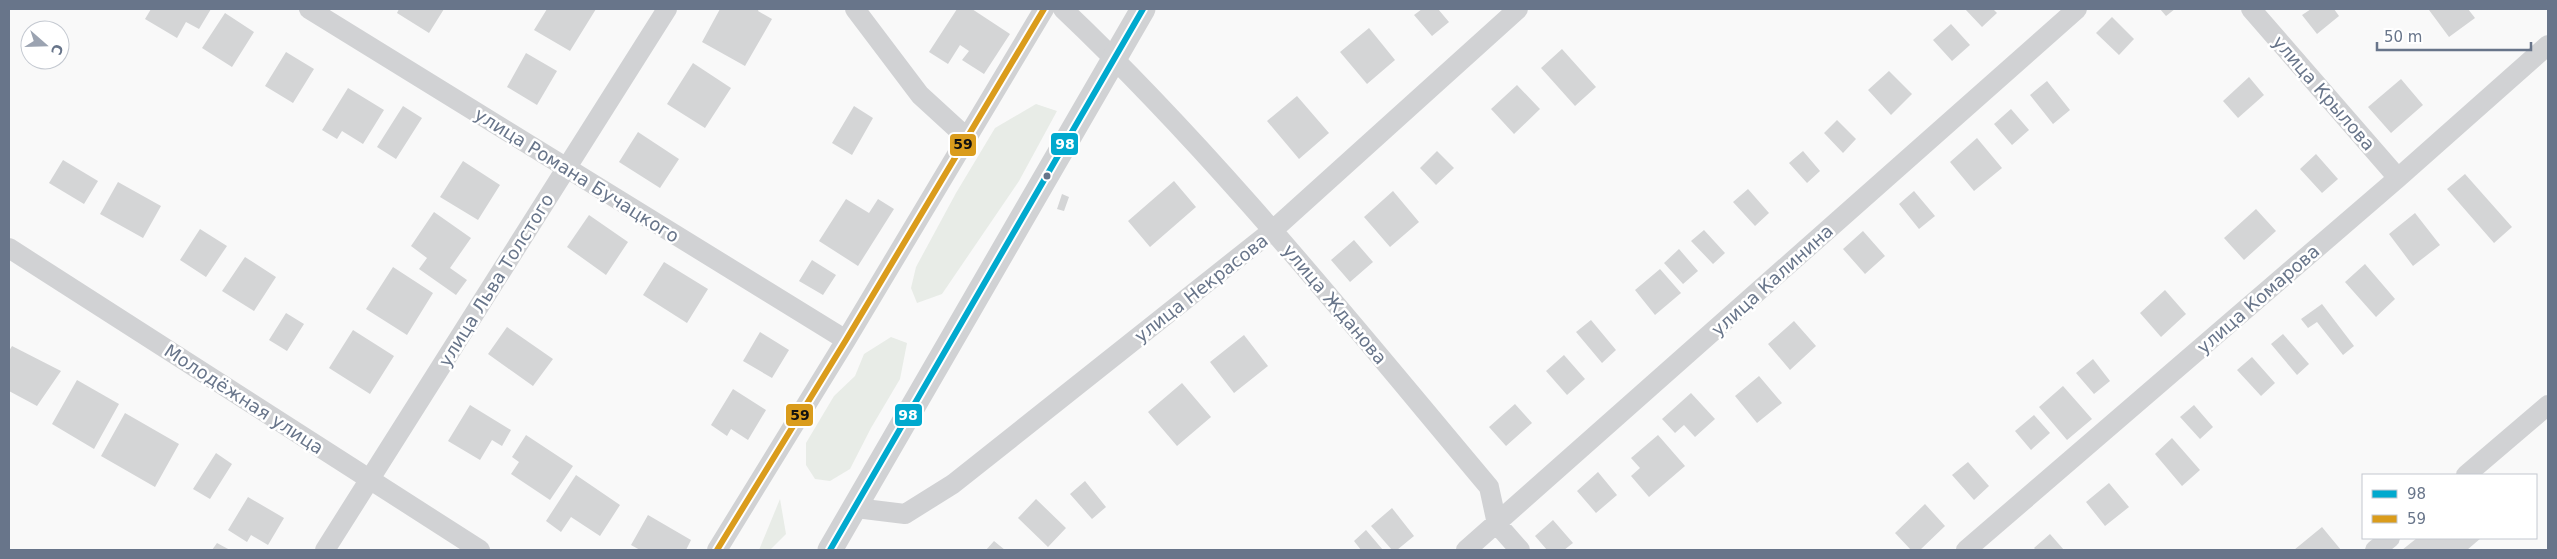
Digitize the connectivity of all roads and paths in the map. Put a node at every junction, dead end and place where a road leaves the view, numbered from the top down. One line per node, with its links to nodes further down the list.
1 (308, 9): 13 (street, улица Романа Бучацкого)
2 (667, 9): 13 (street, улица Льва Толстого)
3 (855, 9): 12 (street)
4 (1044, 9): 12 (street)
5 (1063, 9): 11 (street, улица Жданова)
6 (1143, 9): 11 (street)
7 (1518, 9): 15 (street, улица Некрасова)
8 (2077, 9): 22 (street, улица Калинина)
9 (2251, 9): 14 (street, улица Крылова)
10 (2548, 45): 14 (street, улица Комарова)
11 (1115, 58): 15 (street, улица Жданова); 21 (street)
12 (967, 138): 17 (street)
13 (567, 169): 17 (street, улица Романа Бучацкого); 20 (street, улица Льва Толстого)
14 (2398, 178): 30 (street, улица Комарова)
15 (1273, 230): 21 (street, улица Некрасова); 22 (street, улица Жданова)
16 (9, 248): 20 (street, Молодёжная улица)
17 (846, 340): 26 (street)
18 (2548, 405): 19 (street)
19 (2467, 474)
20 (370, 480): 24 (street, улица Льва Толстого); 25 (street, Молодёжная улица)
21 (856, 508): 27 (street)
22 (1497, 524): 28 (street, улица Калинина); 29 (street, улица Жданова)
23 (2389, 539): 31 (street)
24 (325, 550)
25 (480, 550)
26 (717, 550)
27 (830, 550)
28 (1466, 550)
29 (1520, 550)
30 (1966, 550)
31 (2375, 550)

